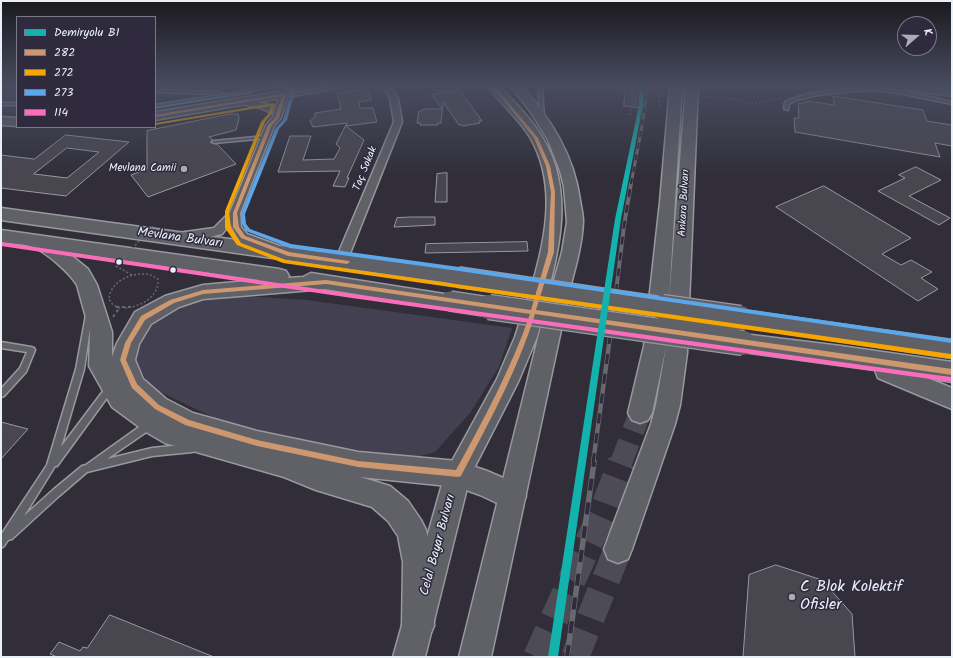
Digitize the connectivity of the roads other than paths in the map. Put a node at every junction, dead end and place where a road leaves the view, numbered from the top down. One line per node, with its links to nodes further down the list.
1 (268, 117): 10 (street)
2 (277, 117): 10 (street)
3 (397, 117): 19 (street, Taç Sokak)
4 (518, 117): 22 (main road, Celal Bayar Bulvarı)
5 (674, 117): 23 (main road, Ankara Bulvarı)
6 (689, 117): 23 (main road, Ankara Bulvarı)
7 (542, 119): 22 (main road, Celal Bayar Bulvarı)
8 (1, 121): 9 (main road)
9 (16, 122)
10 (270, 125): 11 (street)
11 (265, 137): 12 (lane); 13 (street)
12 (214, 142)
13 (235, 213): 15 (street); 18 (street)
14 (1, 214): 15 (highway, Mevlana Bulvarı)
15 (157, 231): 18 (highway, Mevlana Bulvarı)
16 (1, 236): 17 (highway, Mevlana Bulvarı)
17 (40, 242): 20 (highway, Mevlana Bulvarı); 21 (highway)
18 (288, 254): 19 (highway, Mevlana Bulvarı)
19 (341, 261): 25 (highway, Mevlana Bulvarı, bridge)
20 (326, 282): 26 (highway, Mevlana Bulvarı, bridge); 36 (highway)
21 (92, 301): 28 (highway); 34 (lane)
22 (547, 301): 36 (main road, Celal Bayar Bulvarı); 37 (main road, Celal Bayar Bulvarı)
23 (668, 319): 31 (main road); 39 (main road)
24 (1, 345): 29 (lane)
25 (946, 345)
26 (841, 355): 27 (highway, Mevlana Bulvarı); 30 (highway)
27 (952, 372)
28 (112, 385): 32 (highway); 34 (lane)
29 (1, 394)
30 (952, 399)
31 (640, 413)
32 (153, 423): 33 (highway); 35 (lane)
33 (222, 448): 35 (lane); 40 (highway)
34 (51, 467): 38 (lane)
35 (85, 469): 38 (lane)
36 (458, 474): 37 (highway); 40 (main road, Celal Bayar Bulvarı)
37 (512, 496): 42 (main road, Celal Bayar Bulvarı)
38 (1, 543)
39 (618, 549)
40 (418, 626): 41 (main road, Celal Bayar Bulvarı)
41 (409, 657)
42 (475, 657)

